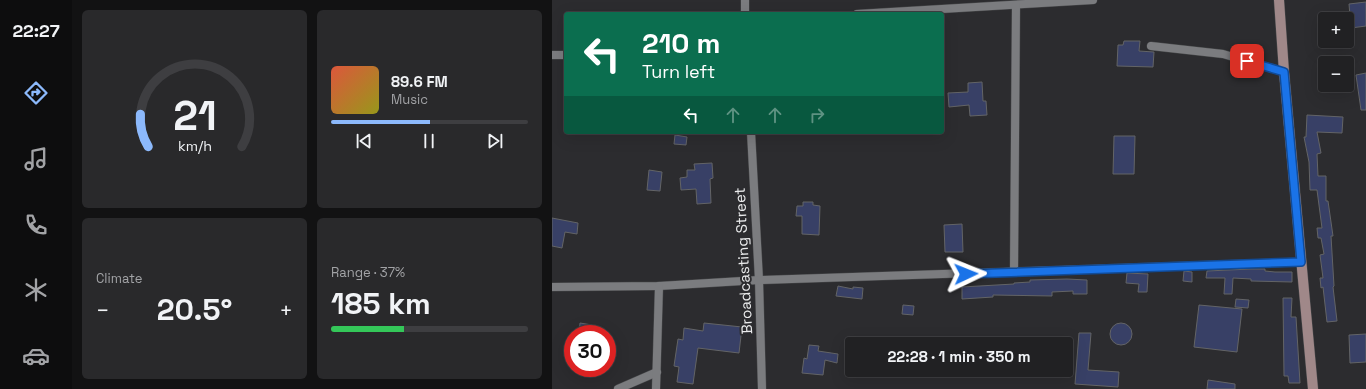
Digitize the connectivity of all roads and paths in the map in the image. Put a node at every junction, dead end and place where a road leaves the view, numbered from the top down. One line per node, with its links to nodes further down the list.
1 (745, 0): 5 (street)
2 (1093, 0): 4 (street)
3 (1279, 0): 10 (main road)
4 (1016, 5): 6 (street); 13 (street)
5 (745, 12)
6 (892, 12)
7 (1151, 46): 10 (street)
8 (552, 55): 9 (street)
9 (564, 55)
10 (1284, 72): 12 (main road)
11 (751, 134): 14 (street, Broadcasting Street)
12 (1301, 262): 13 (street); 21 (main road)
13 (1014, 272): 14 (street)
14 (759, 280): 15 (street); 20 (street, Broadcasting Street)
15 (659, 286): 16 (street); 17 (street)
16 (552, 287)
17 (656, 372): 18 (street); 19 (street)
18 (618, 389)
19 (656, 389)
20 (762, 389)
21 (1313, 389)

